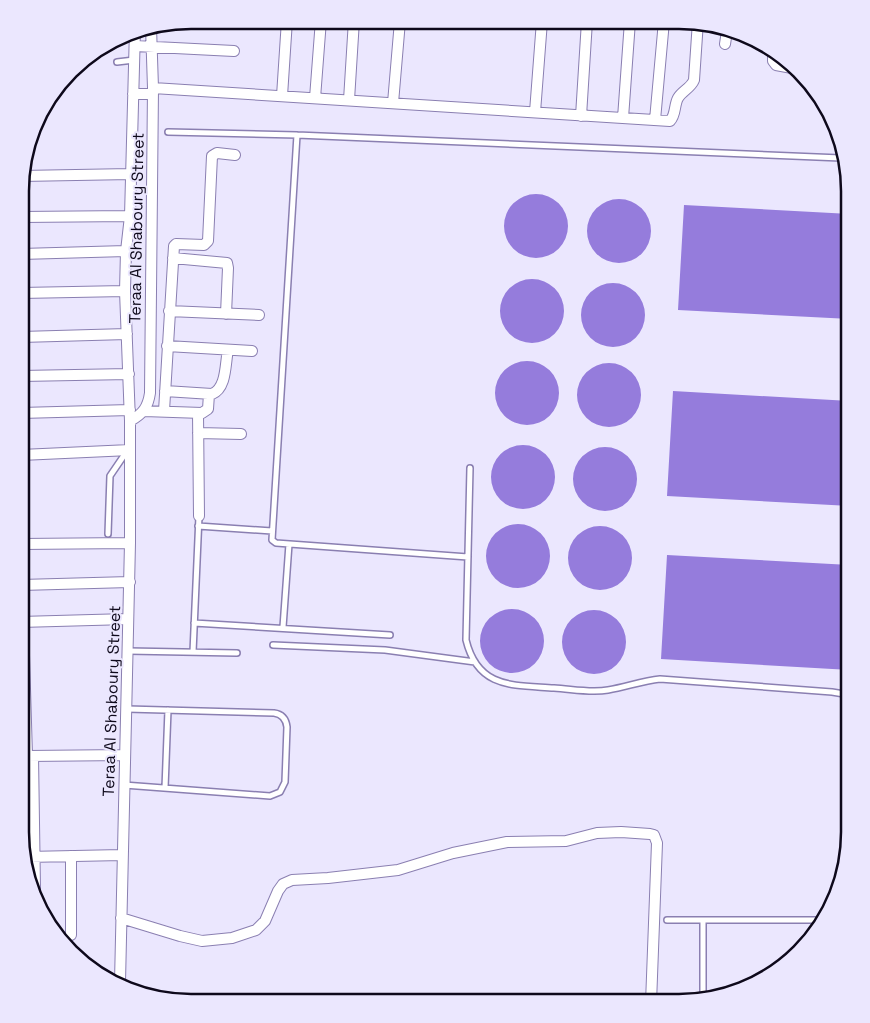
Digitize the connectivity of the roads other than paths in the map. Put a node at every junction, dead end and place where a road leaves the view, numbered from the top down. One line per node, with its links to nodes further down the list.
1 (286, 29): 23 (street)
2 (320, 29): 24 (street)
3 (353, 29): 25 (street)
4 (399, 29): 26 (street)
5 (541, 29): 27 (street)
6 (586, 29): 28 (street)
7 (629, 29): 29 (street)
8 (663, 29): 30 (street)
9 (697, 30): 30 (street)
10 (150, 34): 15 (street, Teraa Al Shaboury Street)
11 (726, 36): 13 (street)
12 (135, 38): 14 (street, Teraa Al Shaboury Street)
13 (725, 44)
14 (135, 46): 15 (street); 18 (street, Teraa Al Shaboury Street)
15 (151, 47): 16 (street); 21 (street, Teraa Al Shaboury Street)
16 (234, 51)
17 (773, 59): 20 (street)
18 (134, 60): 19 (lane); 22 (street, Teraa Al Shaboury Street)
19 (117, 62)
20 (782, 66)
21 (153, 91): 22 (street); 23 (street); 57 (street, Teraa Al Shaboury Street)
22 (133, 94): 35 (street, Teraa Al Shaboury Street)
23 (282, 96): 24 (street)
24 (315, 98): 25 (street)
25 (348, 100): 26 (street)
26 (393, 103): 27 (street)
27 (535, 112): 28 (street)
28 (580, 116): 29 (street)
29 (623, 118): 30 (street)
30 (655, 120)
31 (168, 132): 32 (lane)
32 (297, 135): 34 (lane); 68 (lane)
33 (235, 155): 41 (street)
34 (838, 158)
35 (131, 174): 36 (street); 37 (street, Teraa Al Shaboury Street)
36 (30, 176)
37 (130, 216): 38 (street); 39 (street, Teraa Al Shaboury Street)
38 (29, 217)
39 (126, 251): 40 (street); 42 (street, Teraa Al Shaboury Street)
40 (29, 254)
41 (173, 258): 44 (street); 45 (street)
42 (125, 291): 43 (street); 47 (street, Teraa Al Shaboury Street)
43 (29, 293)
44 (169, 311): 45 (street); 49 (street)
45 (226, 314): 46 (street)
46 (259, 315)
47 (127, 334): 48 (street); 52 (street, Teraa Al Shaboury Street)
48 (29, 337)
49 (167, 346): 50 (street); 54 (street)
50 (228, 350): 51 (street); 55 (street)
51 (252, 351)
52 (129, 374): 53 (street); 56 (street, Teraa Al Shaboury Street)
53 (29, 376)
54 (165, 391): 55 (street); 58 (street)
55 (209, 394): 60 (street)
56 (130, 410): 59 (street); 61 (street, Teraa Al Shaboury Street)
57 (144, 411): 58 (street); 61 (street)
58 (164, 411): 60 (street)
59 (29, 413)
60 (198, 414): 62 (street)
61 (130, 420): 64 (street, Teraa Al Shaboury Street)
62 (198, 433): 63 (street); 67 (street)
63 (241, 434)
64 (129, 450): 65 (street); 69 (lane); 70 (street, Teraa Al Shaboury Street)
65 (29, 455)
66 (470, 468): 73 (lane)
67 (198, 521): 68 (lane); 78 (lane)
68 (272, 531): 72 (lane)
69 (108, 534)
70 (130, 543): 71 (street); 74 (street, Teraa Al Shaboury Street)
71 (29, 544)
72 (289, 544): 73 (lane); 79 (lane)
73 (468, 557): 85 (lane)
74 (130, 582): 75 (street); 76 (street, Teraa Al Shaboury Street)
75 (29, 585)
76 (128, 619): 77 (street); 82 (street, Teraa Al Shaboury Street)
77 (29, 622)
78 (194, 622): 79 (lane); 83 (lane)
79 (283, 628): 80 (lane)
80 (390, 635)
81 (273, 645): 85 (lane)
82 (128, 651): 83 (lane); 87 (street, Teraa Al Shaboury Street)
83 (193, 652): 84 (lane)
84 (237, 653)
85 (475, 662): 86 (lane)
86 (841, 694)
87 (126, 709): 88 (lane); 89 (street, Teraa Al Shaboury Street)
88 (168, 710): 92 (lane); 92 (lane)
89 (125, 755): 90 (street); 91 (street, Teraa Al Shaboury Street)
90 (29, 756)
91 (124, 785): 92 (lane); 94 (street, Teraa Al Shaboury Street)
92 (166, 788)
93 (29, 806): 96 (street)
94 (122, 855): 95 (street); 97 (street, Teraa Al Shaboury Street)
95 (71, 856): 96 (street); 101 (street)
96 (31, 857)
97 (121, 918): 102 (street, Teraa Al Shaboury Street); 104 (street)
98 (667, 920): 99 (lane)
99 (703, 920): 100 (lane); 103 (lane)
100 (815, 920)
101 (71, 935)
102 (120, 977)
103 (703, 992)
104 (650, 994)

